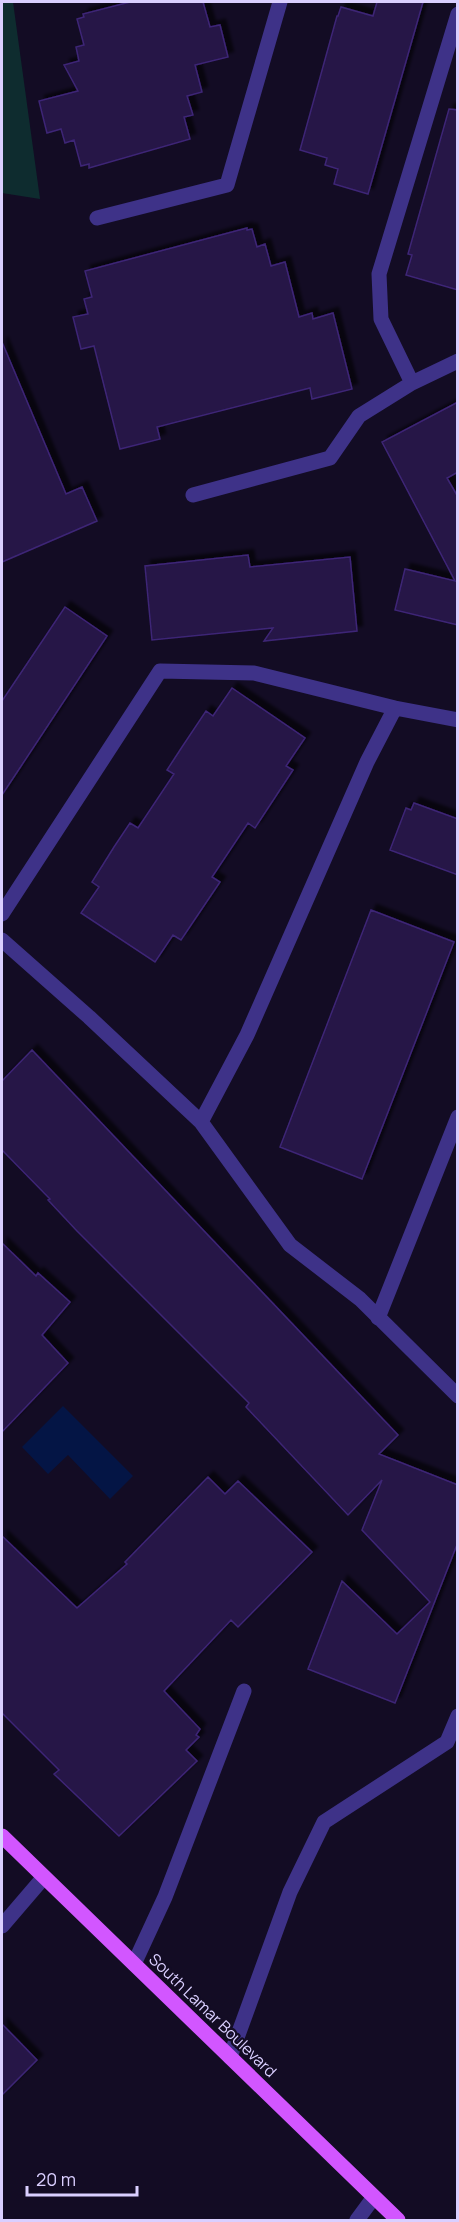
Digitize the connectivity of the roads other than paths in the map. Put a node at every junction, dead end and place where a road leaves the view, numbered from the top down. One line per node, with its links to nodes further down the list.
1 (280, 2): 3 (lane)
2 (458, 14): 5 (lane)
3 (97, 218)
4 (458, 361): 5 (lane)
5 (412, 383): 6 (lane)
6 (193, 495)
7 (395, 708): 8 (lane); 9 (lane); 12 (lane)
8 (458, 720)
9 (2, 914)
10 (2, 940): 12 (lane)
11 (458, 1118): 13 (lane)
12 (201, 1122): 13 (lane)
13 (378, 1318): 14 (lane)
14 (458, 1396)
15 (244, 1691): 20 (lane)
16 (458, 1716): 21 (lane)
17 (2, 1836): 18 (main road, South Lamar Boulevard)
18 (44, 1877): 19 (lane); 20 (main road, South Lamar Boulevard)
19 (2, 1926)
20 (134, 1965): 21 (main road, South Lamar Boulevard)
21 (230, 2057): 22 (main road, South Lamar Boulevard)
22 (374, 2197): 23 (lane); 24 (main road, South Lamar Boulevard)
23 (357, 2220)
24 (399, 2220)

